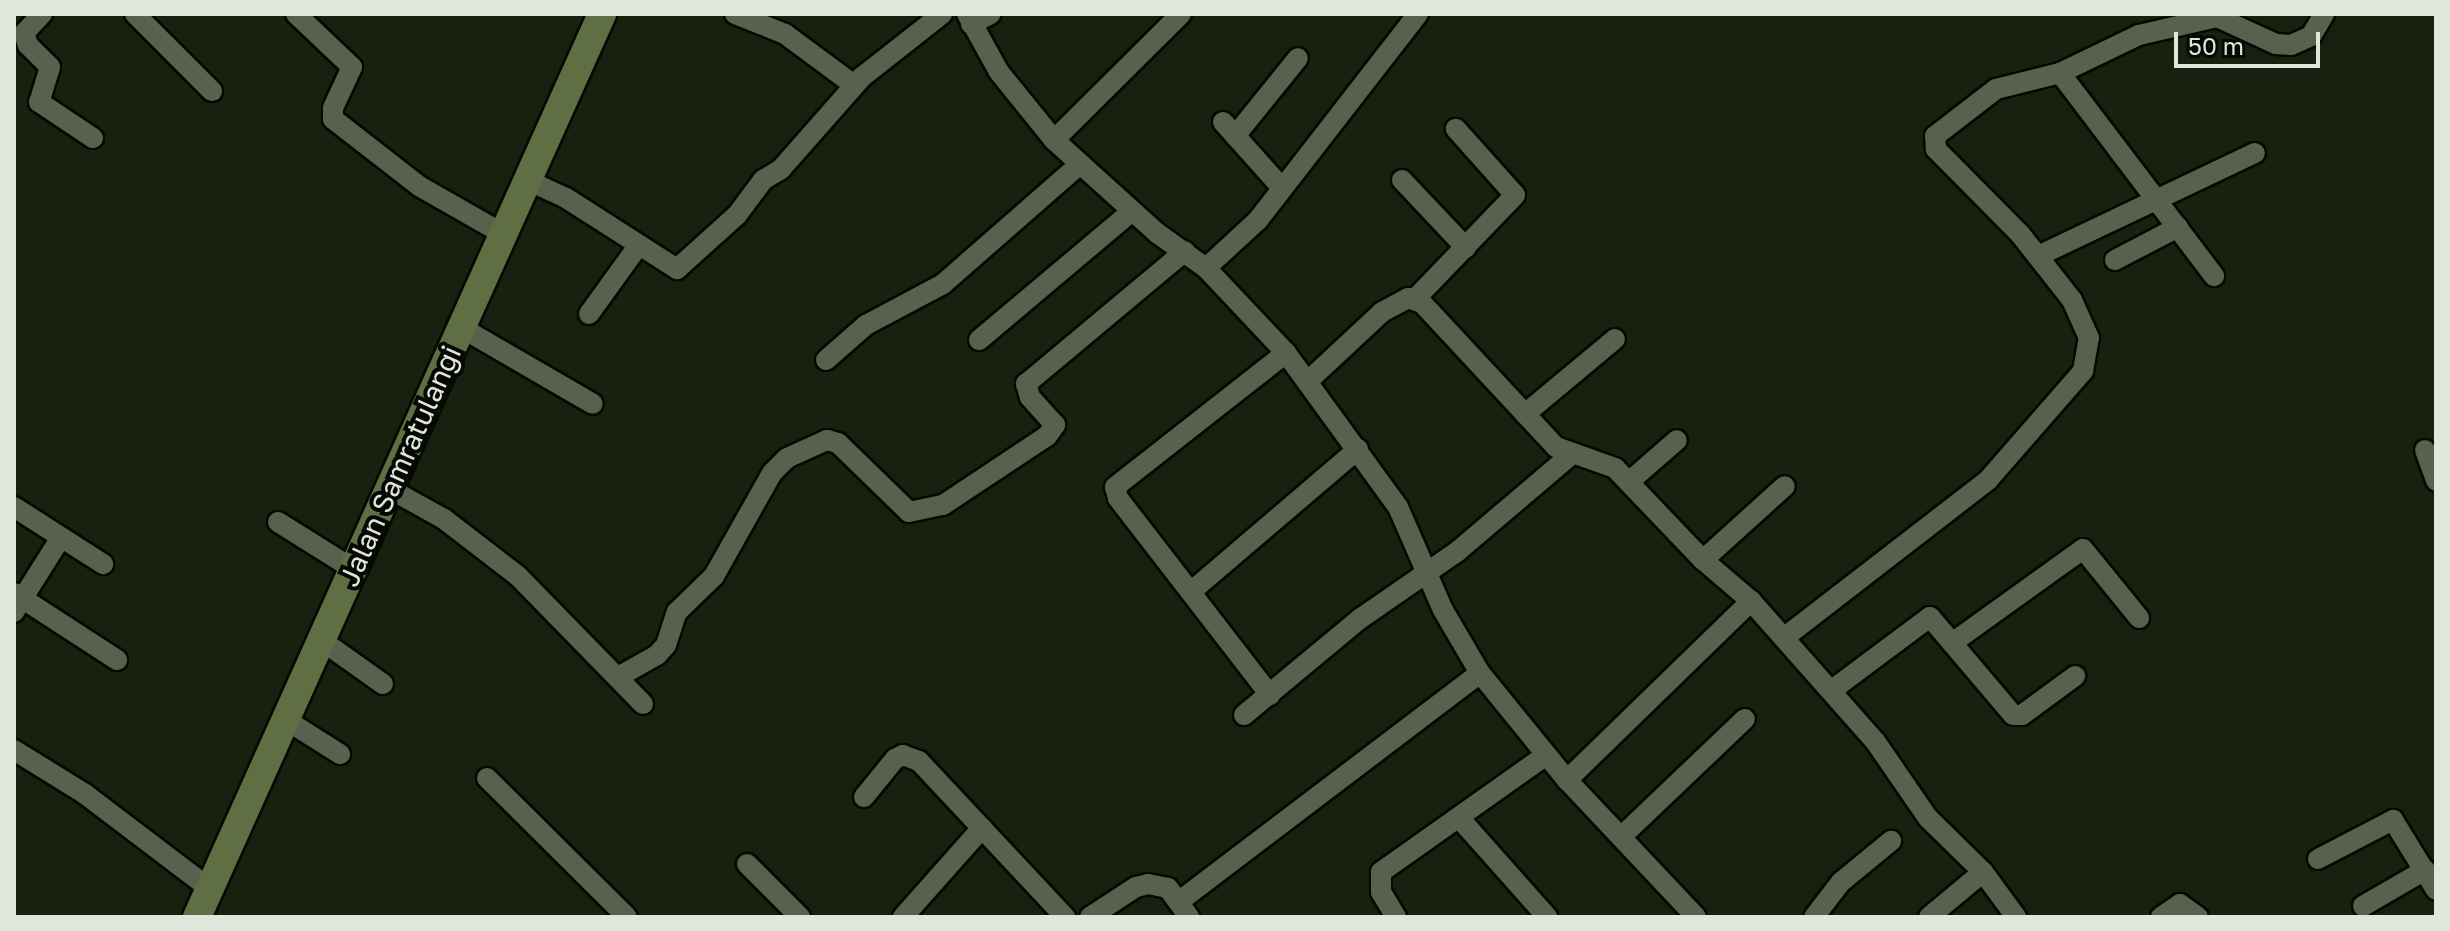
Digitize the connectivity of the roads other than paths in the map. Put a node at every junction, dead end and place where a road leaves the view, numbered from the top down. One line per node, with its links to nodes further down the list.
1 (42, 14): 17 (street)
2 (135, 14): 15 (street)
3 (296, 14): 27 (street)
4 (602, 14): 21 (main road, Jalan Samratulangi)
5 (735, 14): 14 (street)
6 (942, 14): 14 (street)
7 (991, 14): 11 (street)
8 (1181, 14): 18 (street)
9 (1418, 14): 23 (street)
10 (2324, 14): 13 (street)
11 (969, 19): 18 (street)
12 (1298, 58): 23 (street)
13 (2060, 73): 24 (street); 31 (street)
14 (854, 85): 28 (street)
15 (212, 91)
16 (1456, 129): 29 (street)
17 (93, 138)
18 (1054, 140): 20 (street)
19 (2255, 153): 24 (street)
20 (1080, 164): 25 (street); 41 (street)
21 (527, 180): 27 (main road, Jalan Samratulangi); 28 (street)
22 (1402, 180): 29 (street)
23 (1282, 188): 33 (street)
24 (2160, 202): 26 (street); 31 (street)
25 (1132, 211): 30 (street); 39 (street)
26 (2178, 227): 32 (street); 34 (street)
27 (503, 234): 37 (main road, Jalan Samratulangi)
28 (638, 246): 36 (street)
29 (1466, 248): 35 (street)
30 (1185, 251): 33 (street); 70 (street)
31 (2038, 256): 64 (street)
32 (2115, 260)
33 (1206, 268): 40 (street)
34 (2214, 276)
35 (1415, 299): 42 (street); 44 (street)
36 (589, 314)
37 (462, 328): 43 (street); 52 (main road, Jalan Samratulangi)
38 (1615, 339): 44 (street)
39 (979, 340)
40 (1286, 353): 42 (street); 60 (street)
41 (826, 360)
42 (1307, 382): 46 (street)
43 (593, 404)
44 (1525, 414): 48 (street)
45 (1677, 440): 49 (street)
46 (1358, 449): 59 (street); 60 (street)
47 (2425, 450): 50 (street)
48 (1572, 454): 49 (street); 59 (street)
49 (1630, 481): 56 (street)
50 (2436, 481)
51 (1785, 486): 56 (street)
52 (388, 488): 58 (main road, Jalan Samratulangi); 70 (street)
53 (14, 507): 55 (street)
54 (278, 522): 58 (street)
55 (60, 539): 57 (street); 61 (street)
56 (1703, 560): 62 (street)
57 (103, 564)
58 (353, 569): 65 (main road, Jalan Samratulangi)
59 (1427, 570): 68 (street); 73 (street)
60 (1193, 590): 73 (street)
61 (17, 601): 67 (street)
62 (1751, 601): 64 (street); 82 (street)
63 (2139, 618): 66 (street)
64 (1785, 637): 72 (street)
65 (321, 640): 71 (street); 77 (main road, Jalan Samratulangi)
66 (1952, 643): 69 (street); 72 (street)
67 (117, 660)
68 (1480, 673): 80 (street); 95 (street)
69 (2075, 676)
70 (618, 677): 74 (street)
71 (383, 684)
72 (1832, 690): 91 (street)
73 (1270, 695): 75 (street)
74 (643, 704)
75 (1244, 715)
76 (1745, 719): 86 (street)
77 (286, 720): 79 (street); 92 (main road, Jalan Samratulangi)
78 (14, 750): 92 (street)
79 (340, 754)
80 (1546, 755): 82 (street); 84 (street)
81 (487, 778): 97 (street)
82 (1567, 780): 86 (street)
83 (864, 797): 85 (street)
84 (1461, 820): 102 (street); 103 (street)
85 (982, 828): 99 (street); 100 (street)
86 (1621, 837): 104 (street)
87 (1891, 841): 105 (street)
88 (2318, 859): 90 (street)
89 (747, 864): 98 (street)
90 (2425, 870): 93 (street); 94 (street)
91 (1983, 872): 106 (street); 107 (street)
92 (210, 889): 96 (main road, Jalan Samratulangi)
93 (2436, 890)
94 (2363, 906)
95 (1185, 909): 101 (street)
96 (197, 917)
97 (627, 917)
98 (800, 917)
99 (903, 917)
100 (1065, 917)
101 (1090, 917)
102 (1396, 917)
103 (1547, 917)
104 (1696, 917)
105 (1814, 917)
106 (1929, 917)
107 (2016, 917)
108 (2161, 917): 109 (street)
109 (2198, 917)

